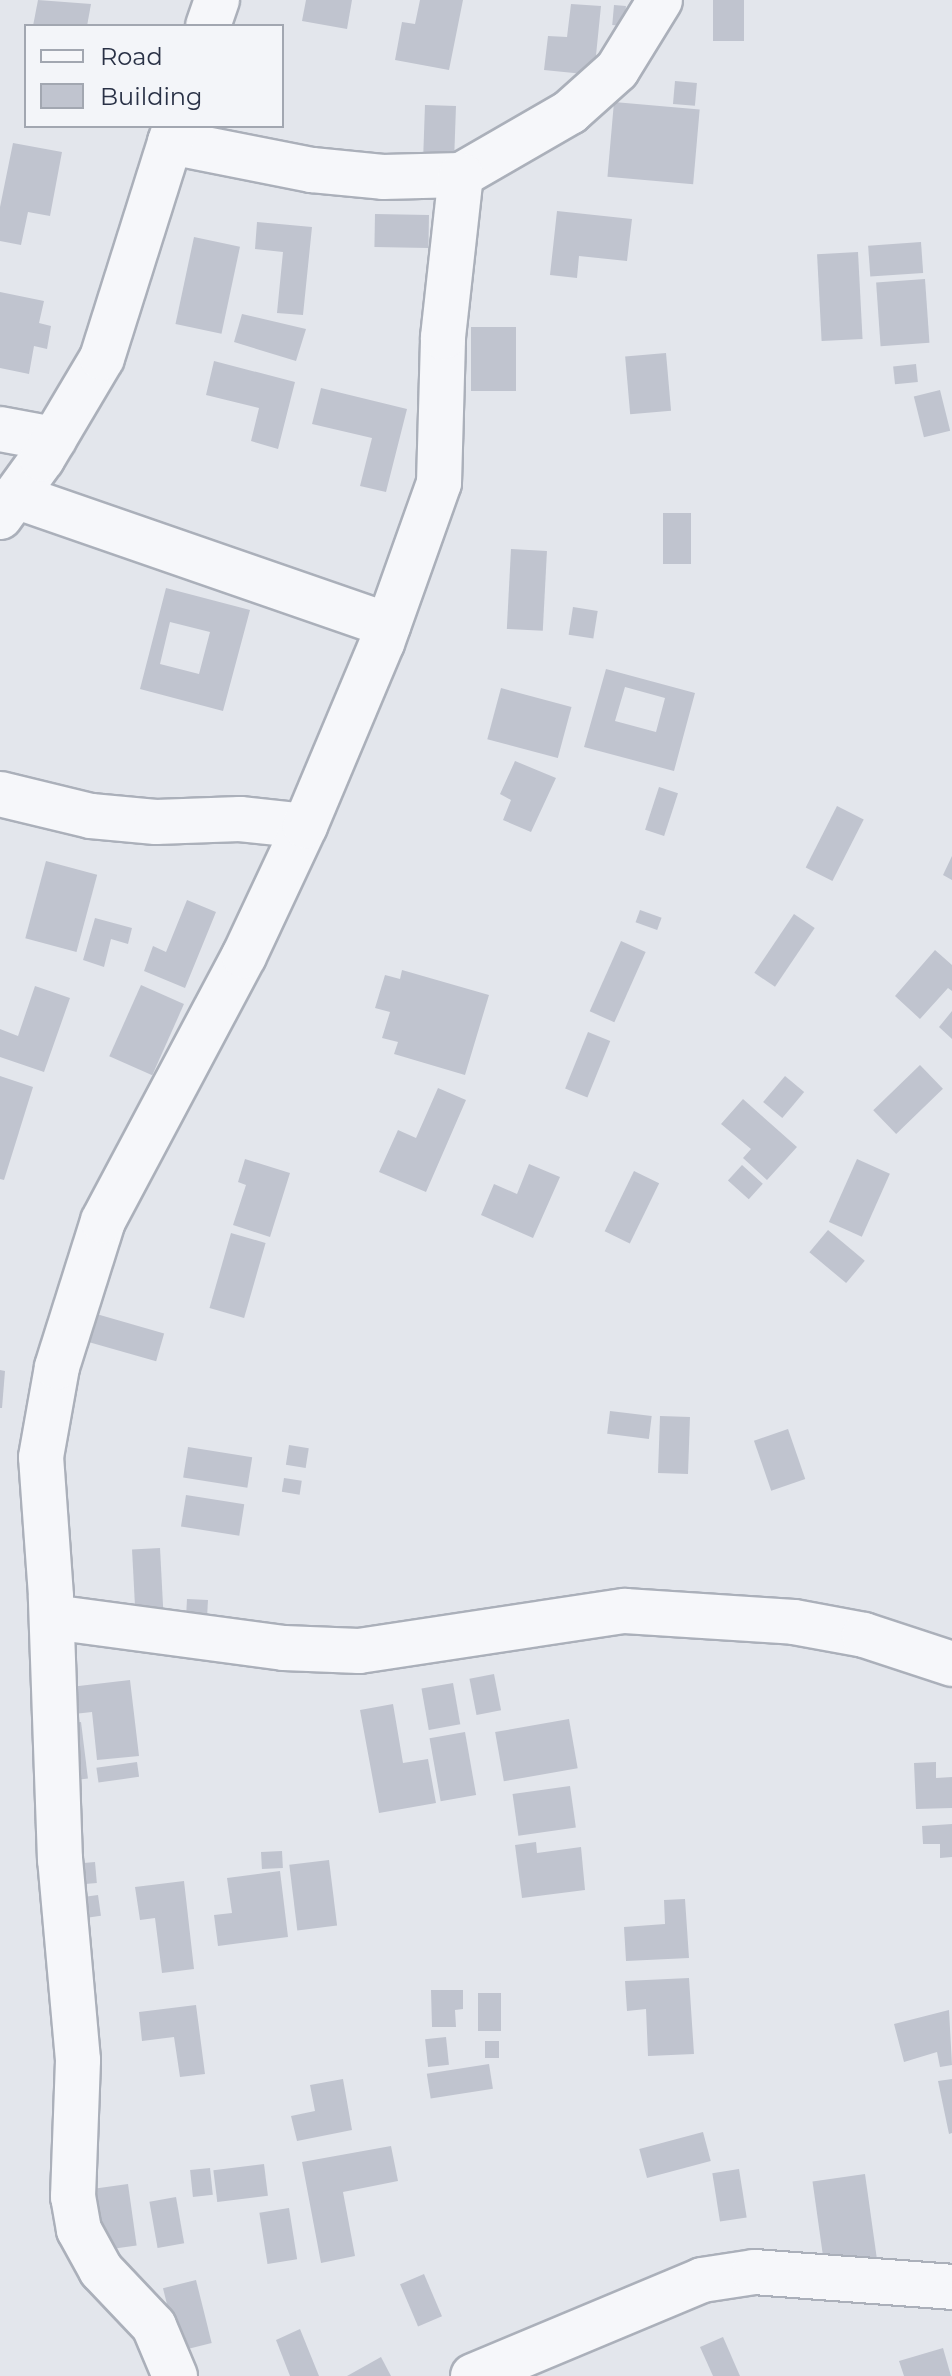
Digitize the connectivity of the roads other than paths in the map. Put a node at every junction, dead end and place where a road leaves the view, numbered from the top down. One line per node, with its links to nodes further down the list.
1 (217, 0): 3 (street)
2 (660, 0): 5 (street)
3 (209, 24)
4 (173, 134): 5 (street); 7 (street)
5 (461, 175): 9 (street)
6 (0, 429): 7 (street)
7 (54, 439): 8 (street)
8 (8, 506): 9 (street)
9 (388, 625): 11 (street)
10 (0, 794): 11 (street)
11 (305, 826): 12 (street)
12 (52, 1617): 13 (street); 15 (street)
13 (952, 1664)
14 (952, 2287): 16 (street)
15 (175, 2376)
16 (473, 2376)

